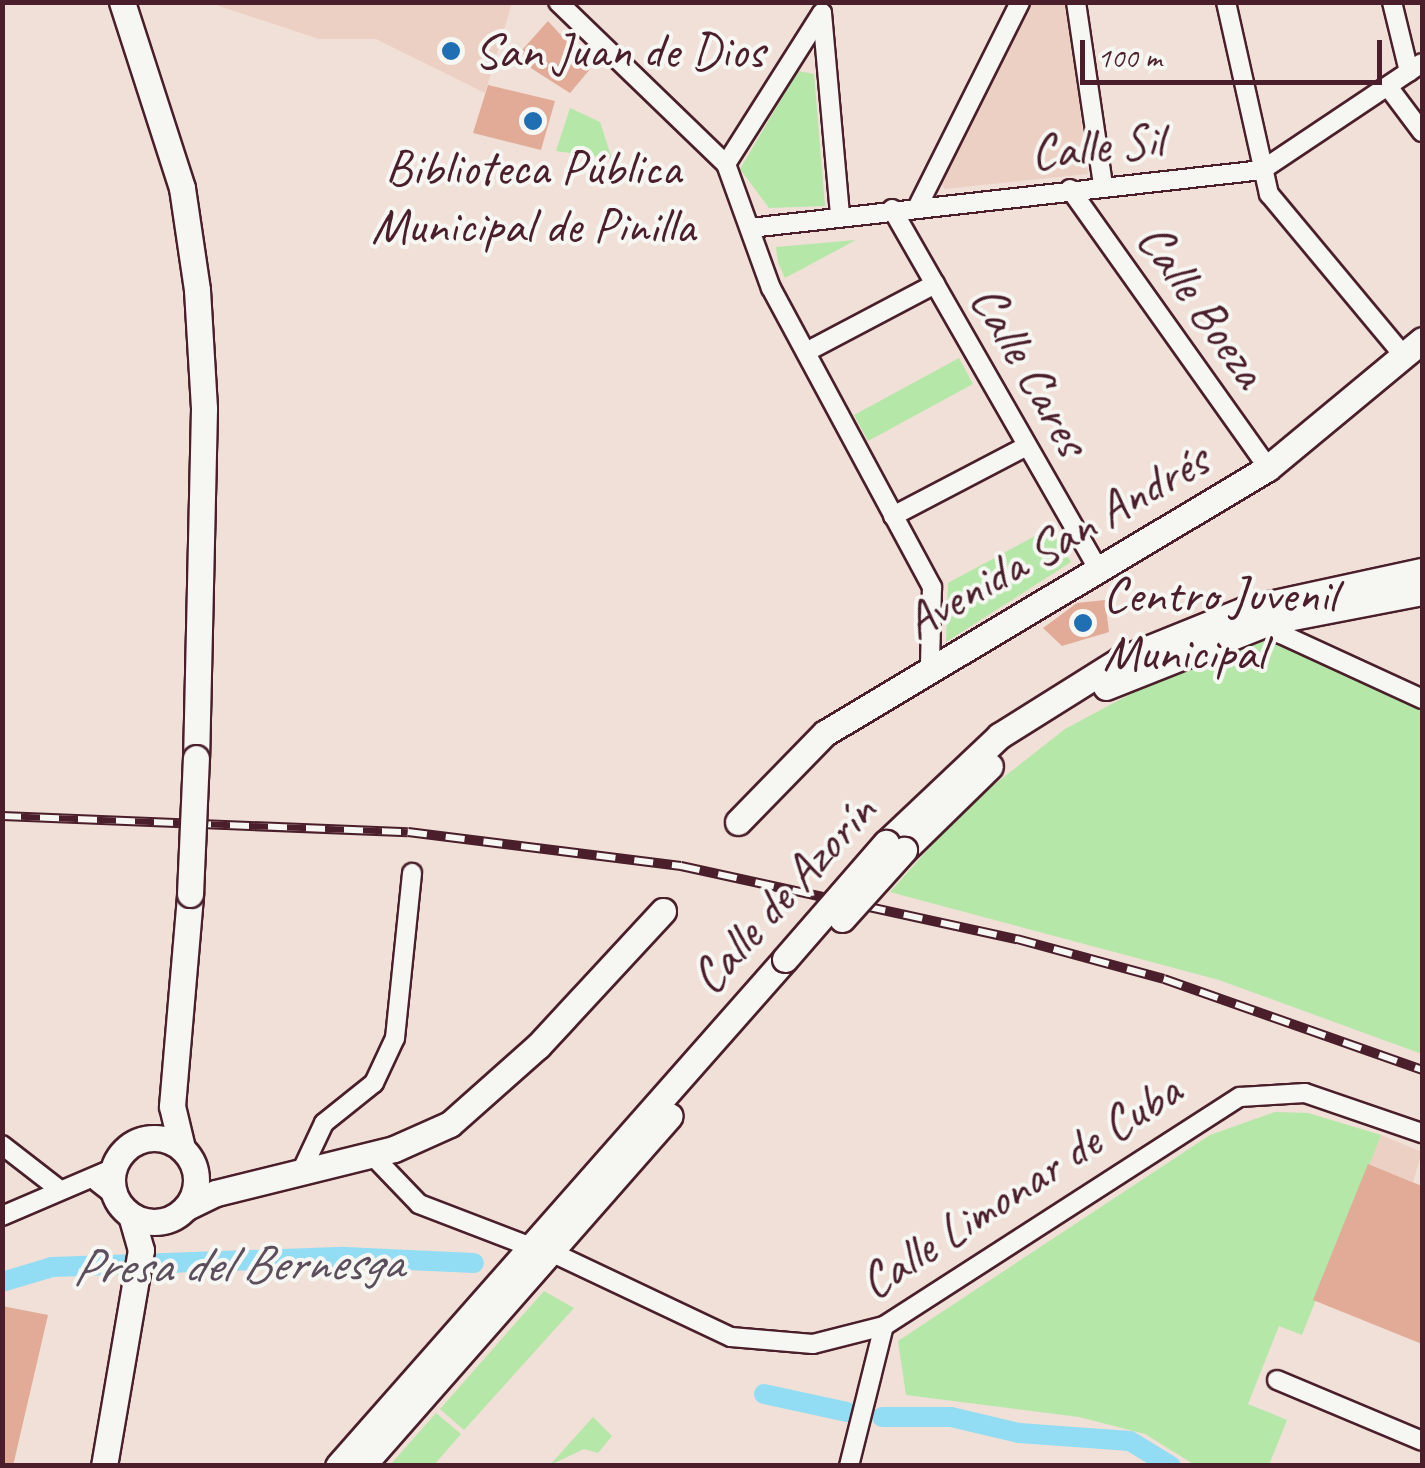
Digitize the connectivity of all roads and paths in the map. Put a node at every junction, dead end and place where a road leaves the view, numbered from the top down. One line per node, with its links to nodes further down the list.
1 (122, 2): 35 (main road, bridge)
2 (558, 2): 11 (street)
3 (1020, 2): 15 (street)
4 (1076, 2): 13 (street, Calle Boeza)
5 (1226, 2): 12 (street)
6 (1392, 2): 8 (street)
7 (824, 8): 11 (street); 17 (street)
8 (1416, 68): 9 (street, Calle Sil)
9 (1389, 88): 10 (street); 12 (street, Calle Sil)
10 (1422, 132)
11 (726, 164): 18 (street)
12 (1262, 170): 13 (street, Calle Sil); 20 (street)
13 (1103, 185): 14 (street, Calle Sil)
14 (1070, 189): 15 (street, Calle Sil); 23 (street, Calle Boeza)
15 (918, 206): 16 (street, Calle Sil)
16 (892, 209): 17 (street, Calle Sil); 19 (street, Calle Cares)
17 (840, 215): 18 (street, Calle Sil)
18 (750, 228): 21 (street)
19 (935, 284): 21 (street); 22 (street, Calle Cares)
20 (1413, 347): 23 (main road, Avenida San Andrés)
21 (806, 352): 24 (street)
22 (1027, 446): 24 (street); 25 (street, Calle Cares)
23 (1268, 468): 25 (main road, Avenida San Andrés)
24 (893, 516): 29 (street)
25 (1099, 571): 29 (main road, Avenida San Andrés)
26 (1422, 571): 32 (main road, Calle de Azorín)
27 (1422, 592): 28 (main road, Calle de Azorín)
28 (1272, 620): 30 (street); 32 (main road, Calle de Azorín)
29 (930, 666): 31 (main road, Avenida San Andrés)
30 (1422, 699)
31 (738, 822)
32 (895, 846): 48 (main road, Calle de Azorín, bridge)
33 (412, 872): 41 (street)
34 (662, 910): 40 (main road)
35 (172, 1106): 37 (main road); 39 (main road)
36 (1422, 1133): 50 (street, Calle Limonar de Cuba)
37 (138, 1140): 39 (main road); 44 (main road)
38 (2, 1144): 43 (street)
39 (188, 1155): 42 (main road); 45 (main road)
40 (372, 1155): 41 (main road); 48 (street, Calle Limonar de Cuba)
41 (300, 1174): 42 (main road)
42 (234, 1188): 45 (main road)
43 (60, 1190): 44 (street); 46 (street)
44 (114, 1191): 47 (main road); 49 (main road)
45 (187, 1207): 47 (main road)
46 (2, 1216)
47 (163, 1222): 49 (main road)
48 (541, 1250): 50 (street, Calle Limonar de Cuba); 54 (main road, Calle de Azorín); 55 (main road, Calle de Azorín)
49 (139, 1262): 53 (main road)
50 (884, 1326): 56 (street)
51 (1277, 1380): 52 (street)
52 (1422, 1441)
53 (104, 1466)
54 (338, 1466)
55 (362, 1466)
56 (849, 1466)

